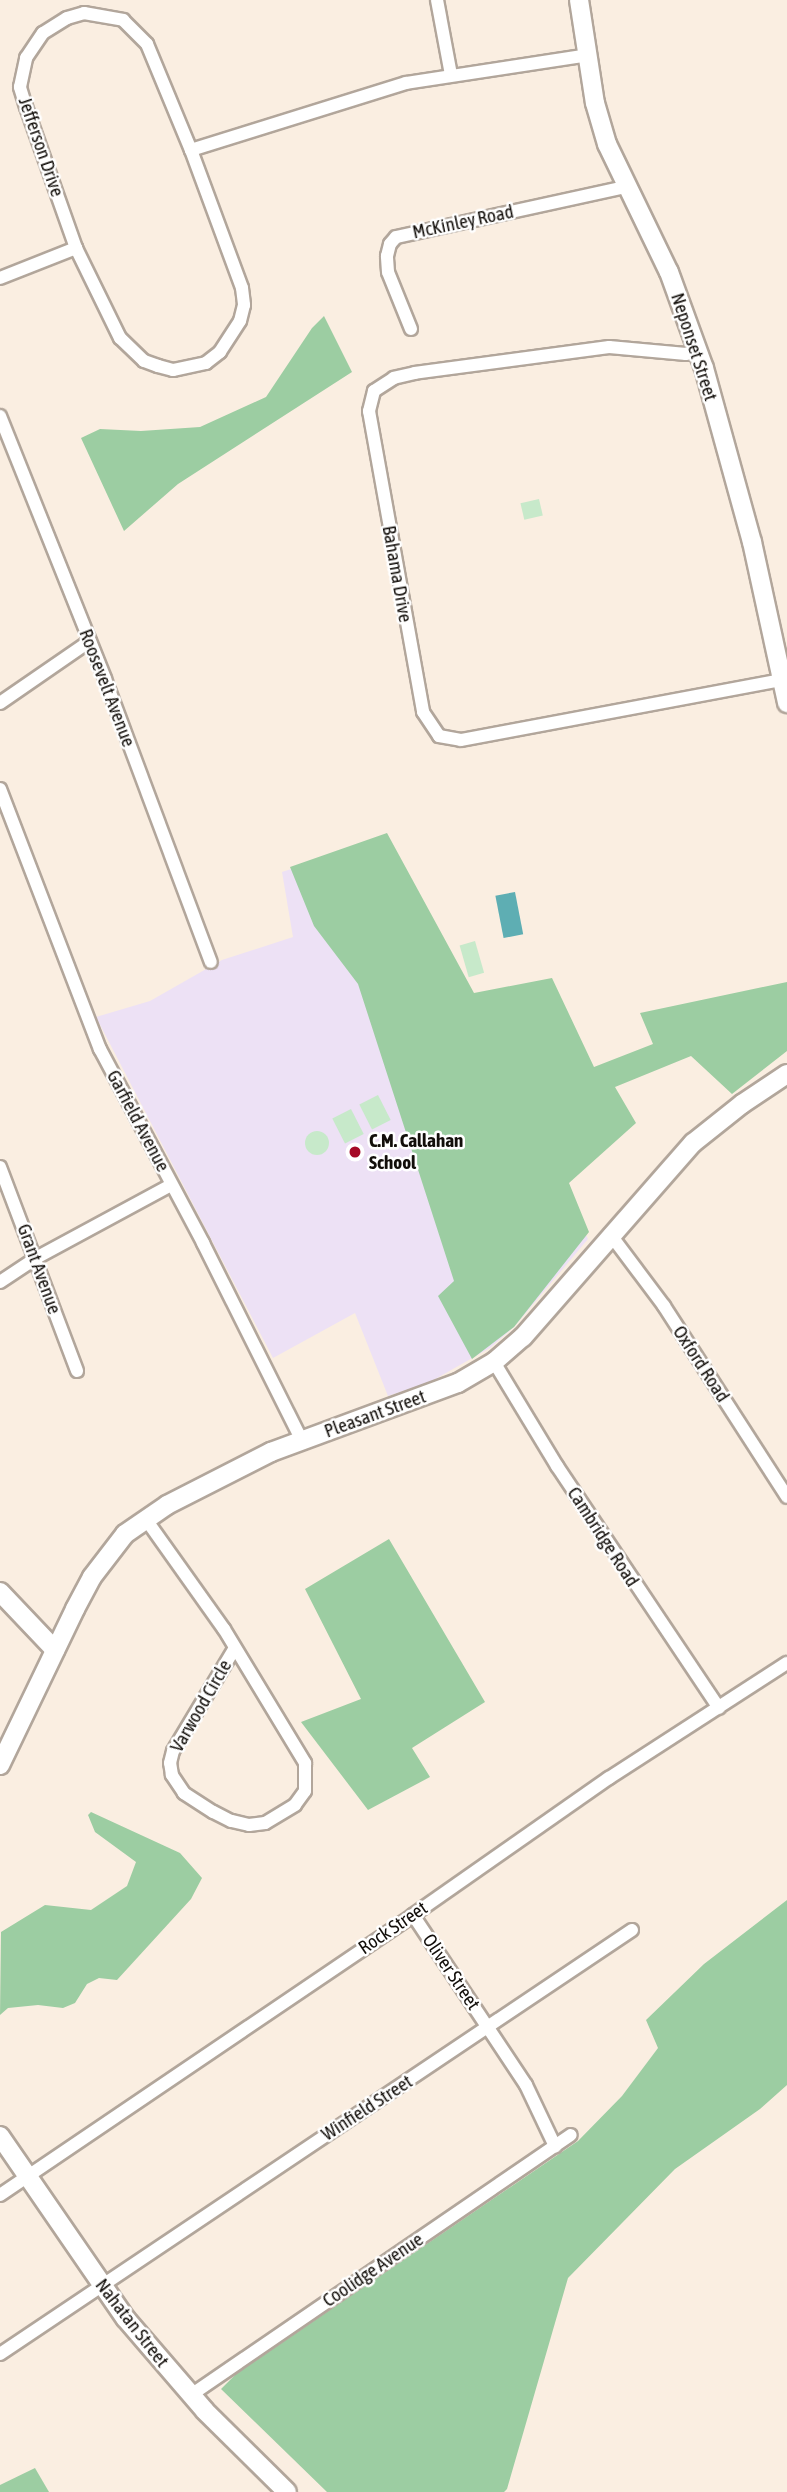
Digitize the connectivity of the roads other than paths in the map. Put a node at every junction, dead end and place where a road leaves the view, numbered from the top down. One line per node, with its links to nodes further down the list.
1 (437, 0): 4 (street)
2 (579, 0): 3 (street, Neponset Street)
3 (588, 55): 4 (street); 6 (street, Neponset Street)
4 (451, 75): 5 (street)
5 (191, 150): 7 (street, Jefferson Drive); 7 (street, Jefferson Drive)
6 (626, 187): 9 (street, McKinley Road); 10 (street, Neponset Street)
7 (76, 248): 8 (street)
8 (0, 278)
9 (411, 329)
10 (698, 350): 13 (street, Neponset Street); 13 (street, Bahama Drive)
11 (0, 416): 12 (street, Roosevelt Avenue)
12 (90, 641): 14 (street); 17 (street, Roosevelt Avenue)
13 (781, 680): 15 (street, Neponset Street)
14 (0, 703)
15 (787, 703)
16 (0, 789): 20 (street, Garfield Avenue)
17 (211, 962)
18 (787, 1074): 21 (street, Pleasant Street)
19 (0, 1167): 22 (street, Grant Avenue)
20 (171, 1185): 22 (street); 26 (street, Garfield Avenue)
21 (610, 1234): 24 (street, Pleasant Street); 27 (street, Oxford Road)
22 (36, 1258): 23 (street); 25 (street, Grant Avenue)
23 (0, 1282)
24 (494, 1362): 26 (street, Pleasant Street); 33 (street, Cambridge Road)
25 (77, 1371)
26 (302, 1441): 28 (street, Pleasant Street)
27 (787, 1497)
28 (145, 1518): 30 (street, Varwood Circle); 31 (street, Pleasant Street)
29 (0, 1592): 31 (street)
30 (235, 1648): 30 (street, Varwood Circle)
31 (55, 1650): 34 (street, Pleasant Street)
32 (787, 1663): 33 (street, Rock Street)
33 (719, 1708): 35 (street, Rock Street)
34 (0, 1765)
35 (413, 1915): 37 (street, Oliver Street); 41 (street, Rock Street)
36 (632, 1930): 37 (street, Winfield Street)
37 (489, 2028): 40 (street); 43 (street, Winfield Street)
38 (571, 2135): 40 (street, Coolidge Avenue)
39 (0, 2136): 41 (street, Nahatan Street)
40 (555, 2146): 45 (street, Coolidge Avenue)
41 (29, 2177): 42 (street, Rock Street); 43 (street, Nahatan Street)
42 (0, 2195)
43 (103, 2286): 44 (street, Winfield Street); 45 (street, Nahatan Street)
44 (0, 2354)
45 (191, 2395): 46 (street, Nahatan Street)
46 (287, 2492)

